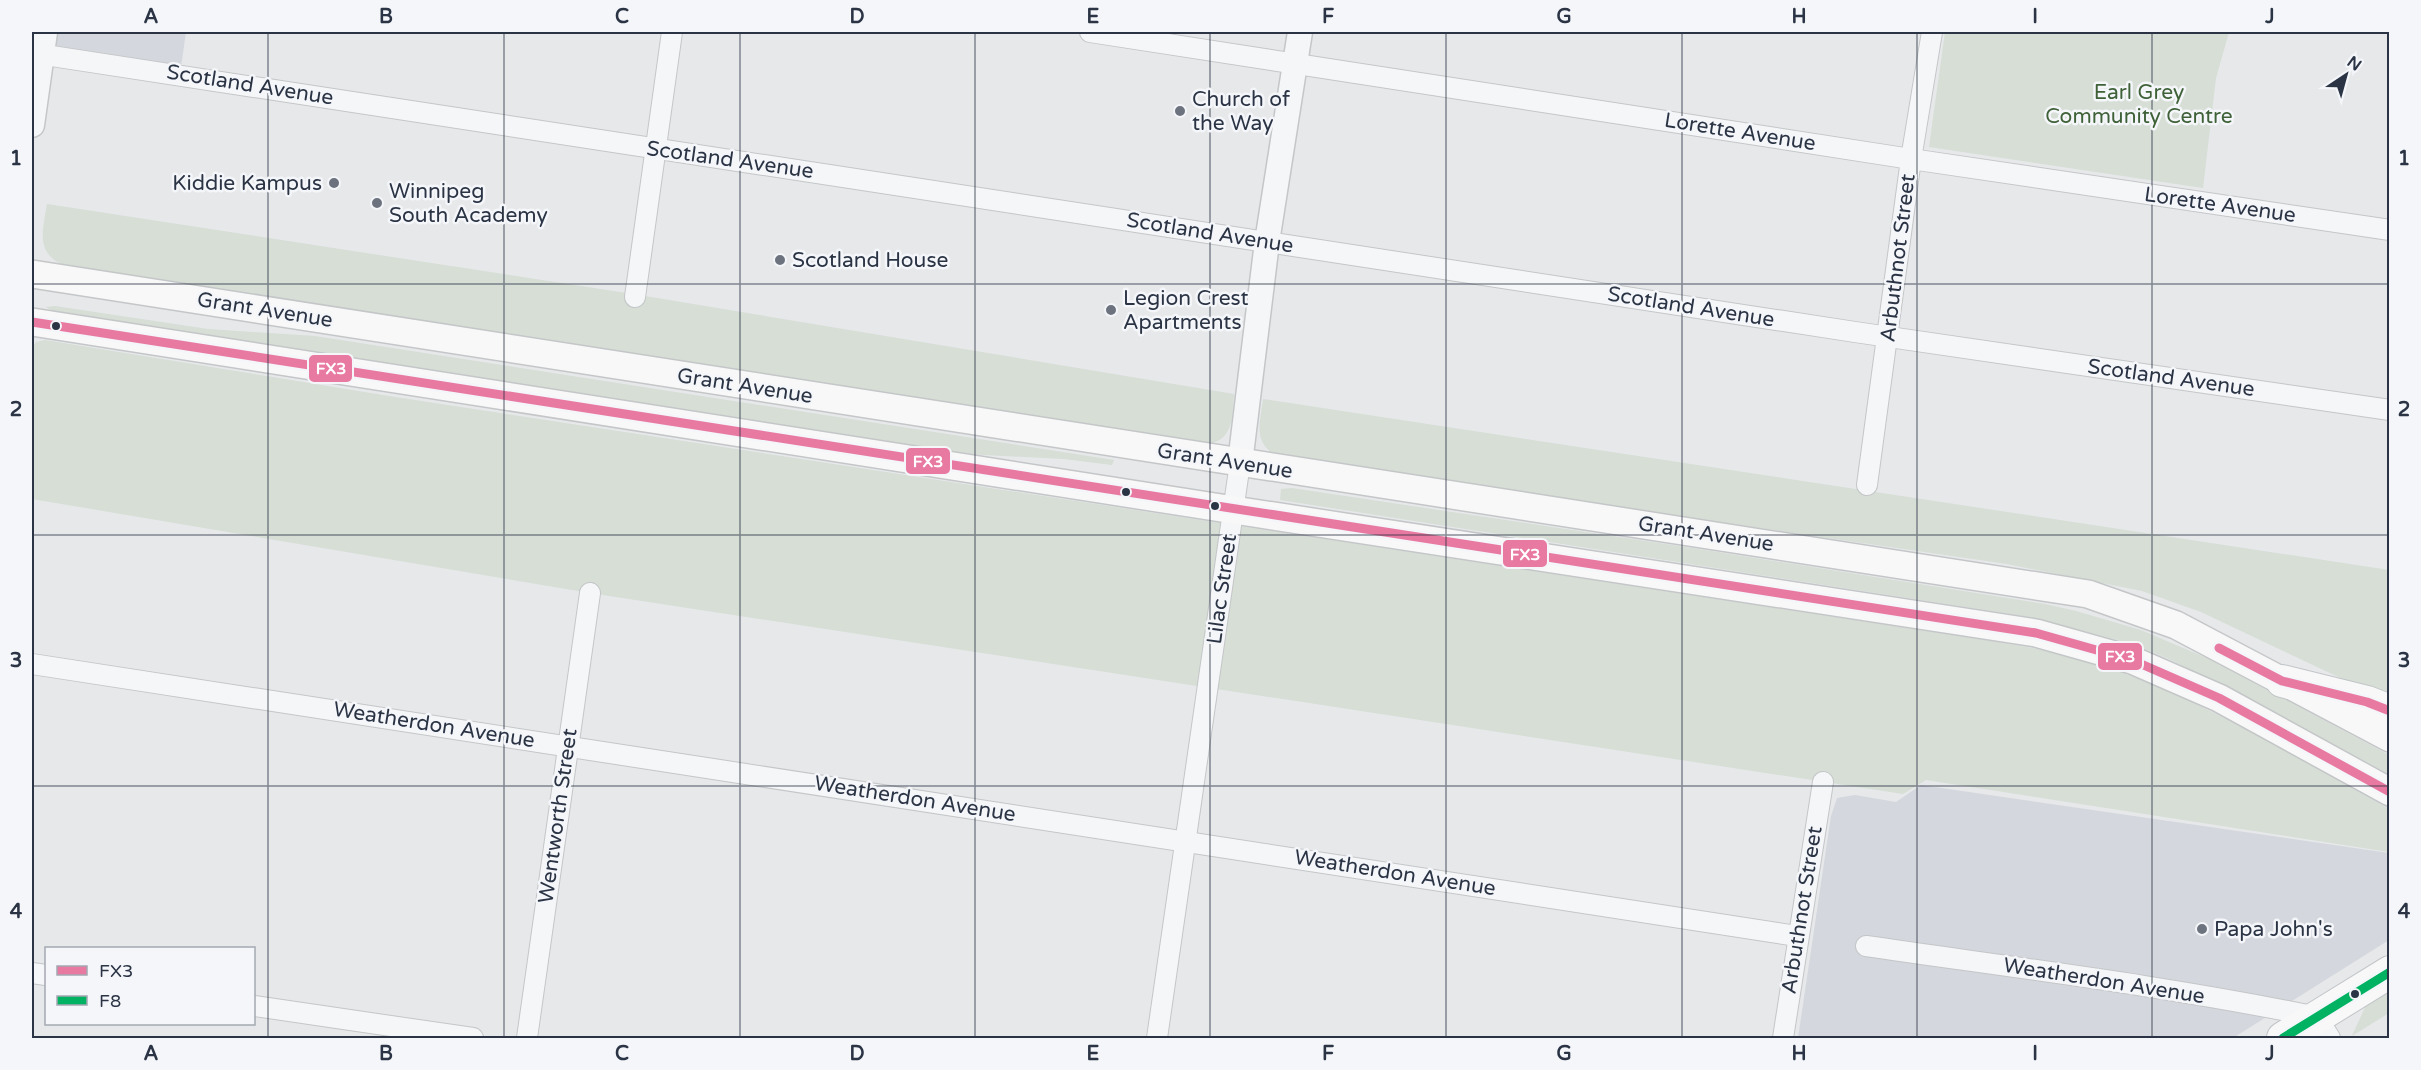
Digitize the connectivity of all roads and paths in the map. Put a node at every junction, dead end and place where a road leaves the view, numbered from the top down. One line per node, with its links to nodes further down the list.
1 (672, 32): 8 (street)
2 (1090, 32): 6 (street, Lorette Avenue)
3 (1300, 32): 6 (street, Lilac Street)
4 (1932, 32): 9 (street, Arbuthnot Street)
5 (40, 46): 7 (street); 8 (street, Scotland Avenue)
6 (1296, 63): 9 (street, Lorette Avenue); 11 (street, Lilac Street)
7 (32, 125)
8 (654, 149): 11 (street, Scotland Avenue); 13 (street)
9 (1911, 159): 10 (street, Lorette Avenue); 15 (street, Arbuthnot Street)
10 (2390, 230)
11 (1267, 242): 15 (street, Scotland Avenue); 17 (street, Lilac Street)
12 (32, 274): 17 (main road, Grant Avenue)
13 (635, 297)
14 (32, 322): 19 (main road)
15 (1888, 337): 16 (street, Scotland Avenue); 18 (street, Arbuthnot Street)
16 (2390, 410)
17 (1240, 463): 19 (street, Lilac Street); 22 (main road, Grant Avenue)
18 (1867, 485)
19 (1234, 510): 27 (main road); 28 (street, Lilac Street)
20 (590, 593): 25 (street, Wentworth Street)
21 (32, 664): 25 (street, Weatherdon Avenue)
22 (2282, 681): 23 (main road); 24 (main road, Grant Avenue)
23 (2390, 711)
24 (2390, 738)
25 (568, 745): 28 (street, Weatherdon Avenue); 35 (street, Wentworth Street)
26 (1823, 782): 29 (street, Arbuthnot Street)
27 (2390, 792)
28 (1185, 841): 29 (street, Weatherdon Avenue); 36 (street, Lilac Street)
29 (1797, 936): 37 (street, Arbuthnot Street)
30 (1866, 946): 33 (street, Weatherdon Avenue)
31 (2390, 972): 33 (main road)
32 (255, 1006): 34 (street)
33 (2323, 1028): 38 (main road)
34 (473, 1038)
35 (527, 1038)
36 (1157, 1038)
37 (1783, 1038)
38 (2283, 1038)

